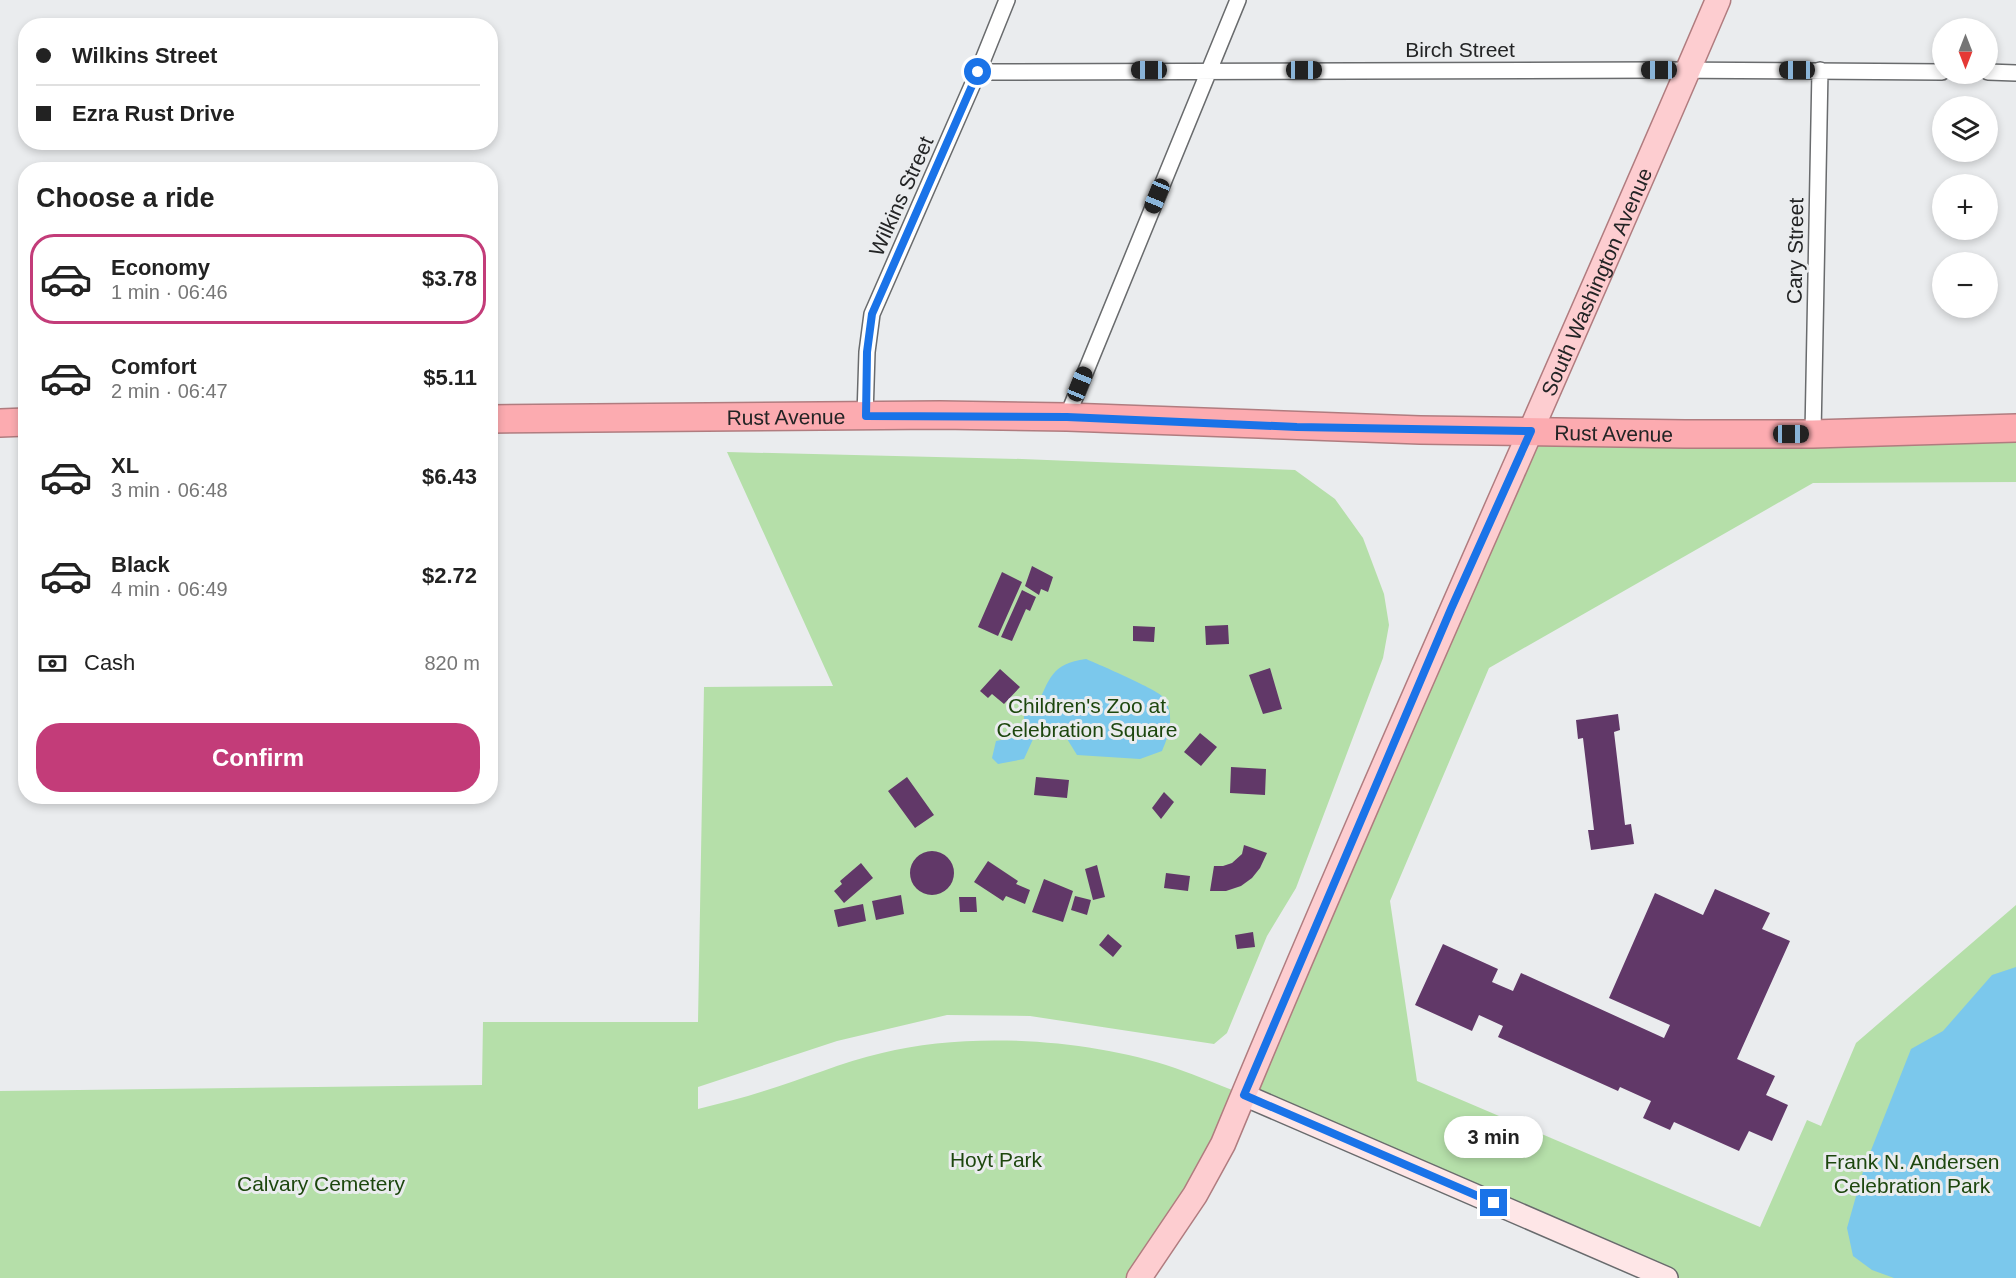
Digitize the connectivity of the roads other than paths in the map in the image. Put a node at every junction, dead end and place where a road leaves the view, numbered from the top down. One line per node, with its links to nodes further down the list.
1 (1007, 0): 7 (street, Wilkins Street)
2 (1238, 0): 4 (street)
3 (1718, 0): 5 (main road, South Washington Avenue)
4 (1209, 70): 5 (street, Birch Street); 7 (street, Birch Street); 12 (street)
5 (1689, 70): 6 (street, Birch Street); 17 (main road, South Washington Avenue)
6 (1820, 70): 8 (street, Birch Street); 18 (street, Cary Street)
7 (978, 72): 11 (street, Wilkins Street)
8 (1932, 72)
9 (1998, 72): 10 (street)
10 (2016, 73)
11 (866, 416): 12 (highway, Rust Avenue); 13 (highway, Rust Avenue)
12 (1067, 417): 17 (highway, Rust Avenue)
13 (498, 419)
14 (18, 422): 15 (highway)
15 (0, 423)
16 (2016, 428): 18 (highway, Rust Avenue)
17 (1531, 431): 18 (highway, Rust Avenue); 19 (main road, South Washington Avenue)
18 (1813, 434)
19 (1244, 1095): 20 (main road, South Washington Avenue); 21 (main road)
20 (1139, 1278)
21 (1667, 1278)

